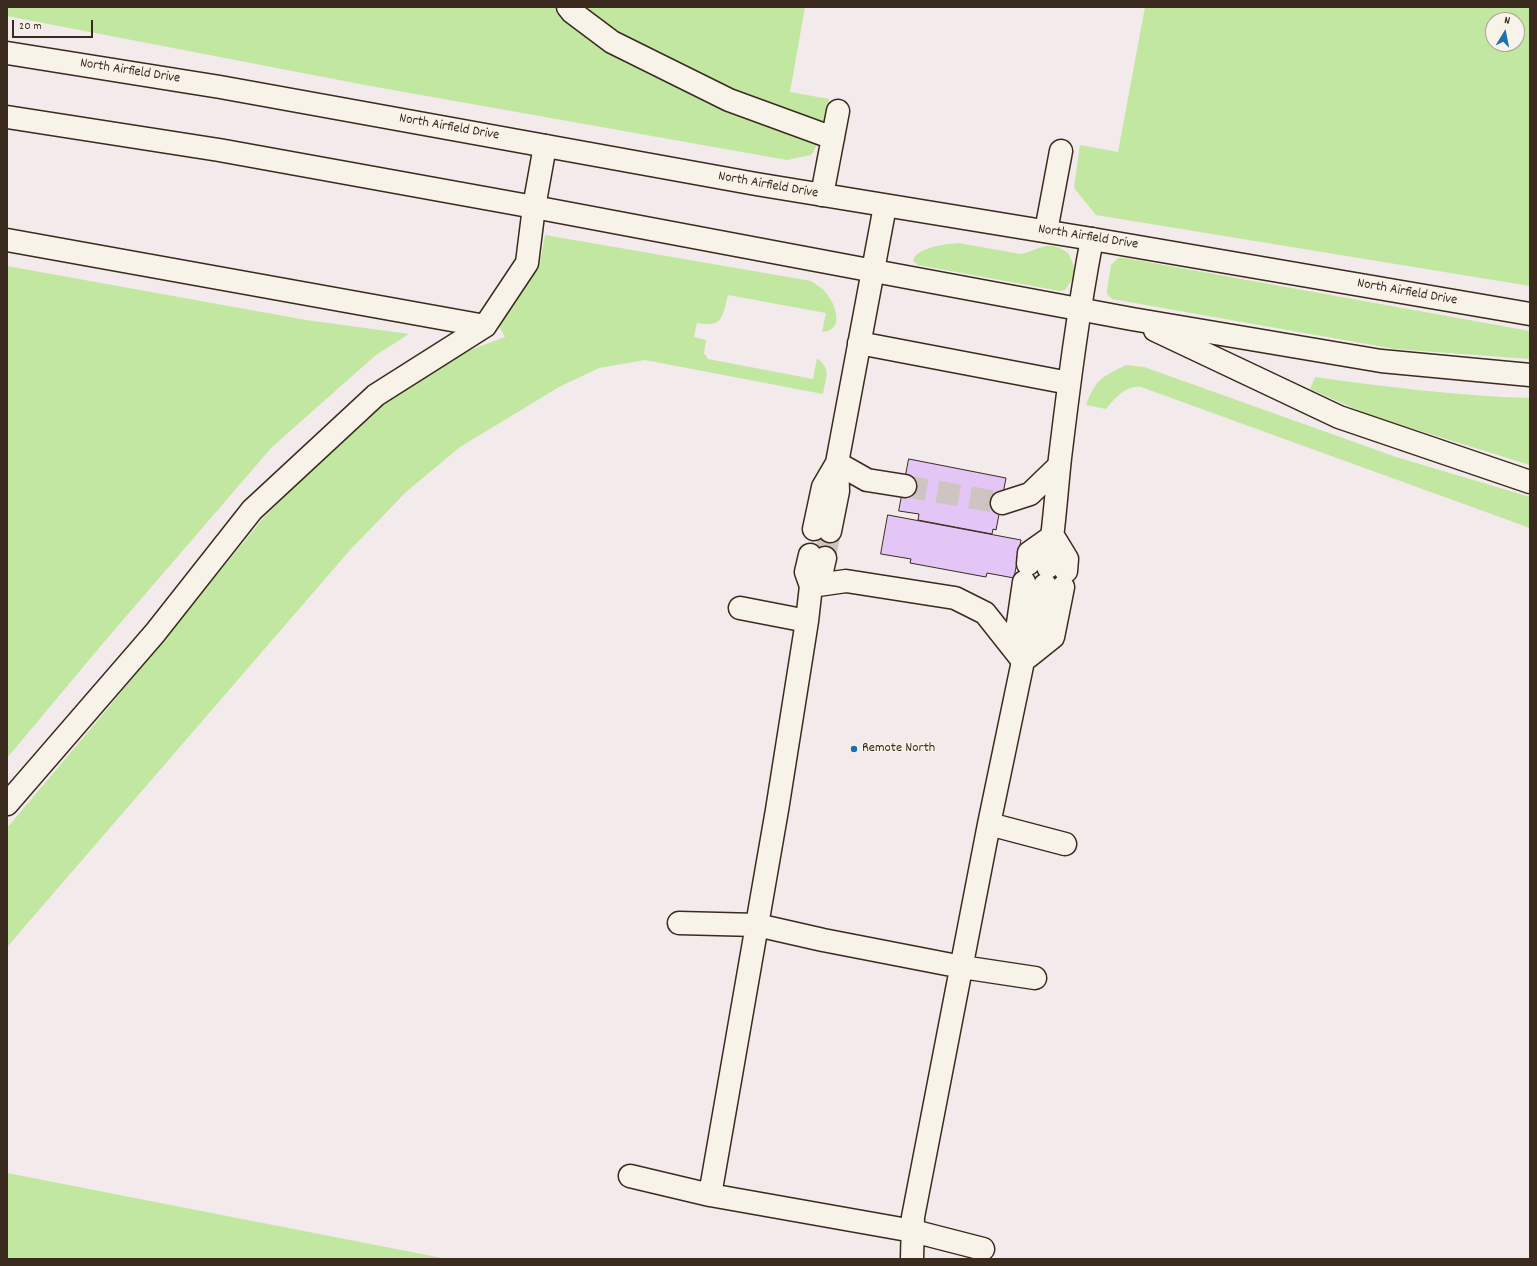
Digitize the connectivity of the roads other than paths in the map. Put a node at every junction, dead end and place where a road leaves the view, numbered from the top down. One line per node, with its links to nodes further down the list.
1 (568, 7): 5 (main road)
2 (7, 53): 6 (main road, North Airfield Drive)
3 (838, 111): 5 (main road)
4 (7, 117): 9 (main road)
5 (833, 138): 8 (main road)
6 (546, 146): 8 (main road, North Airfield Drive); 9 (main road)
7 (1061, 151): 11 (main road)
8 (822, 196): 10 (main road, North Airfield Drive)
9 (534, 206): 14 (main road); 18 (main road)
10 (885, 206): 11 (main road, North Airfield Drive); 14 (main road)
11 (1046, 231): 12 (main road, North Airfield Drive)
12 (1092, 238): 15 (main road); 16 (main road, North Airfield Drive)
13 (7, 240): 18 (main road)
14 (874, 271): 15 (main road); 19 (main road)
15 (1079, 309): 17 (main road); 21 (main road)
16 (1530, 314)
17 (1132, 319): 20 (main road); 24 (main road)
18 (485, 326): 35 (main road)
19 (859, 343): 21 (main road); 22 (main road)
20 (1530, 375)
21 (1069, 383): 23 (main road)
22 (836, 463): 25 (main road); 27 (main road)
23 (1059, 466): 26 (main road); 28 (main road)
24 (1530, 482)
25 (904, 486)
26 (1002, 503)
27 (822, 530)
28 (1053, 536): 30 (main road); 30 (main road)
29 (817, 556): 31 (main road)
30 (1046, 576): 34 (main road)
31 (811, 586): 33 (main road); 34 (main road)
32 (740, 608): 33 (main road)
33 (807, 621): 39 (main road)
34 (1023, 662): 36 (main road)
35 (7, 804)
36 (989, 824): 37 (main road); 40 (main road)
37 (1065, 844)
38 (679, 923): 39 (main road)
39 (756, 925): 40 (main road); 43 (main road)
40 (962, 967): 41 (main road); 44 (main road)
41 (1035, 978)
42 (630, 1176): 43 (main road)
43 (710, 1195): 44 (main road)
44 (913, 1231): 45 (main road); 46 (main road)
45 (983, 1249)
46 (912, 1259)

